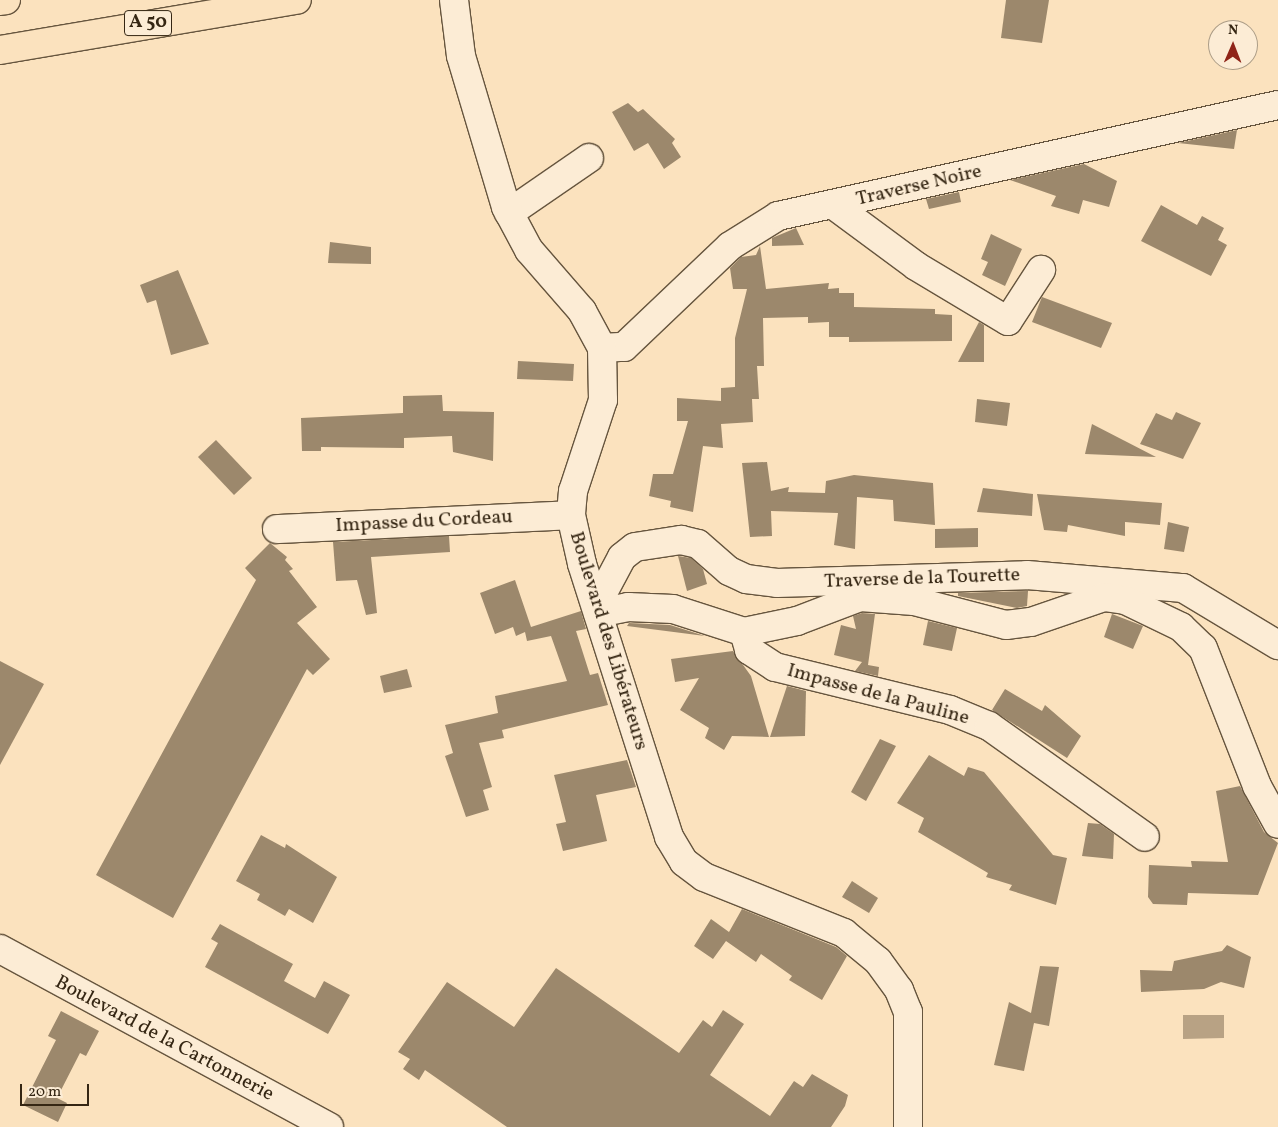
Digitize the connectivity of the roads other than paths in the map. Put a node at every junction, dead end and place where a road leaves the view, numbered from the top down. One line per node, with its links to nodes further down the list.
1 (6, 0): 4 (highway)
2 (297, 0): 5 (highway, A 50)
3 (454, 0): 9 (street, Boulevard des Libérateurs)
4 (0, 1)
5 (0, 50)
6 (1278, 105): 8 (street, Traverse Noire)
7 (589, 158): 9 (street)
8 (835, 206): 10 (street); 11 (street, Traverse Noire)
9 (509, 213): 11 (street, Boulevard des Libérateurs)
10 (1041, 270)
11 (602, 348): 12 (street, Boulevard des Libérateurs)
12 (571, 515): 13 (street, Impasse du Cordeau); 14 (street, Boulevard des Libérateurs)
13 (277, 529)
14 (597, 609): 15 (street); 16 (street, Traverse de la Tourette); 21 (street, Boulevard des Libérateurs)
15 (744, 632): 17 (street); 18 (street, Impasse de la Pauline)
16 (1278, 645)
17 (1278, 824)
18 (1146, 837)
19 (0, 949): 20 (street, Boulevard de la Cartonnerie)
20 (329, 1127)
21 (908, 1127)

